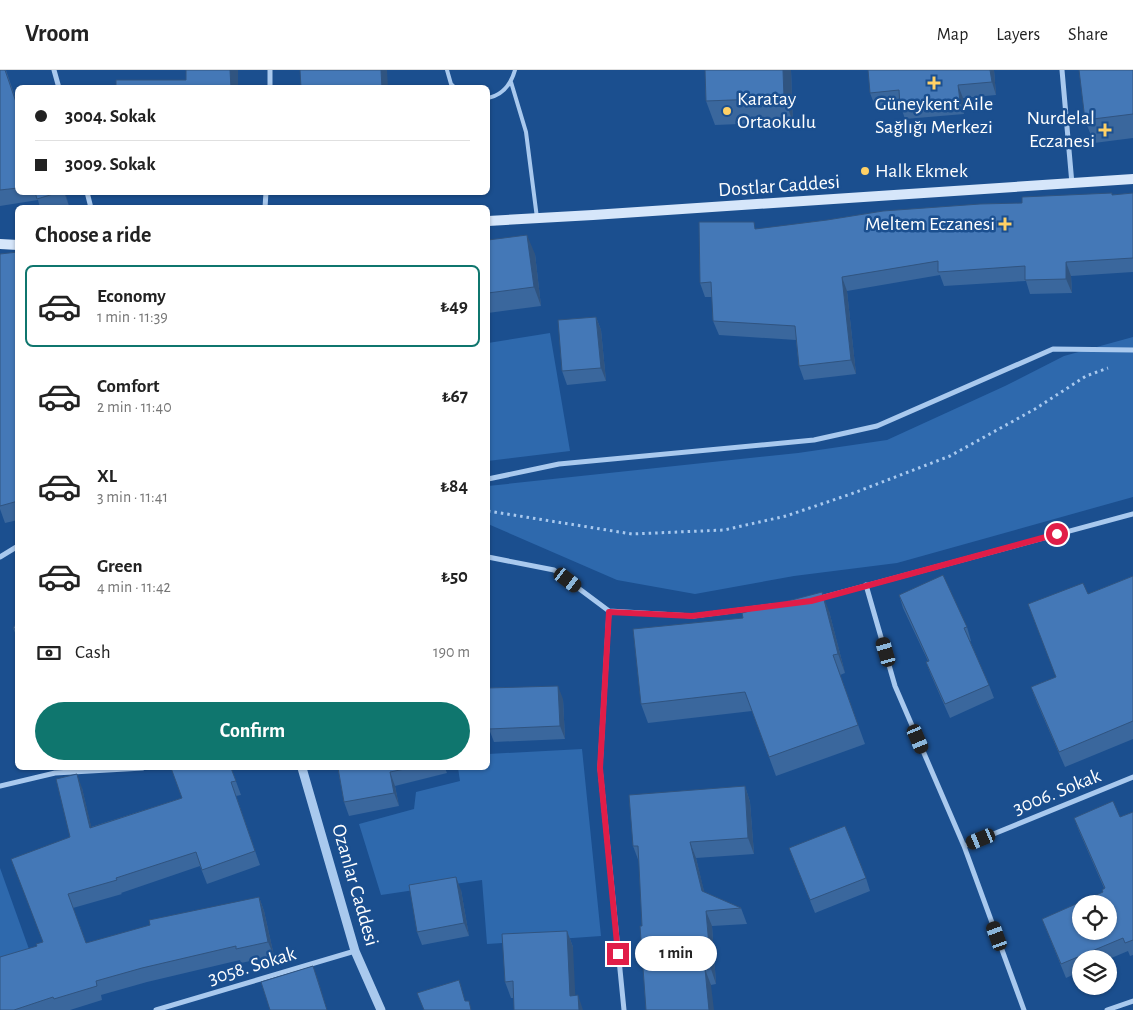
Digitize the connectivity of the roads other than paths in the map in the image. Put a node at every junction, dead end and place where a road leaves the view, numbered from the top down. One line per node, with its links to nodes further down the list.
1 (54, 70): 7 (street)
2 (270, 70): 8 (street)
3 (446, 70): 9 (lane)
4 (515, 70): 6 (lane)
5 (1062, 70): 12 (street)
6 (511, 82): 10 (lane); 13 (lane)
7 (58, 85)
8 (270, 85)
9 (452, 85)
10 (490, 97)
11 (1133, 179): 12 (main road, Dostlar Caddesi)
12 (1072, 184): 13 (main road, Dostlar Caddesi)
13 (537, 218): 14 (main road, Dostlar Caddesi)
14 (490, 221)
15 (0, 244): 16 (main road)
16 (15, 245)
17 (1133, 350): 18 (street)
18 (490, 479)
19 (1133, 514): 23 (street)
20 (15, 548): 21 (street)
21 (1, 555)
22 (490, 557): 26 (street)
23 (866, 585): 24 (street); 31 (street)
24 (811, 601)
25 (781, 604): 26 (street)
26 (609, 612): 36 (street)
27 (109, 770): 30 (street)
28 (303, 770): 32 (street, Ozanlar Caddesi)
29 (1133, 777): 31 (street, 3006. Sokak)
30 (0, 786)
31 (964, 846): 37 (street)
32 (355, 951): 34 (street, 3058. Sokak); 35 (street, Ozanlar Caddesi)
33 (1133, 1001): 38 (street)
34 (156, 1010)
35 (381, 1010)
36 (624, 1010)
37 (1024, 1010)
38 (1107, 1010)

